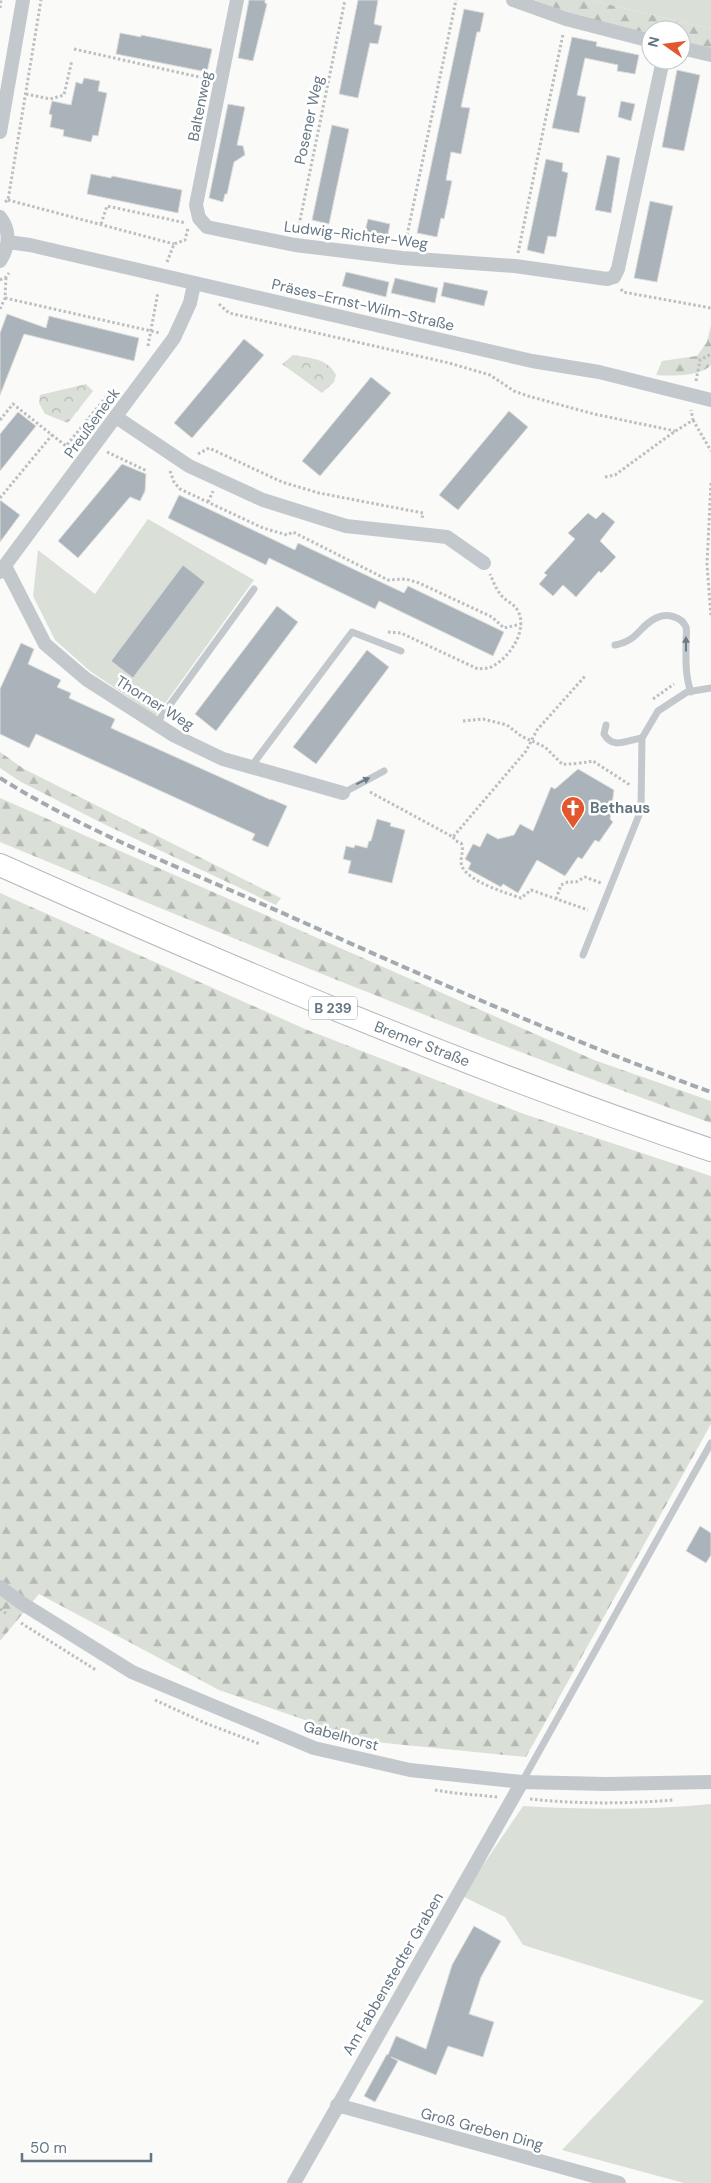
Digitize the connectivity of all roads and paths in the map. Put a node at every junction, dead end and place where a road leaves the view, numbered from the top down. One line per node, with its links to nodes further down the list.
1 (1, 0): 8 (path)
2 (24, 0): 18 (street)
3 (41, 0): 17 (path)
4 (237, 0): 16 (street, Baltenweg)
5 (345, 0): 24 (path, Posener Weg)
6 (456, 0): 25 (path)
7 (513, 0): 9 (street)
8 (0, 8)
9 (566, 19): 10 (street); 28 (path)
10 (641, 38)
11 (74, 49): 16 (path)
12 (691, 50): 13 (street)
13 (711, 55)
14 (72, 60): 17 (path)
15 (661, 70): 30 (street)
16 (221, 82): 20 (street, Baltenweg)
17 (26, 94): 21 (path)
18 (0, 132)
19 (0, 217): 22 (street)
20 (198, 218): 24 (street, Ludwig-Richter-Weg)
21 (101, 224): 23 (path); 23 (path)
22 (8, 242): 26 (street); 31 (street, Präses-Ernst-Wilm-Straße)
23 (174, 244): 27 (path)
24 (295, 245): 25 (street, Ludwig-Richter-Weg)
25 (402, 258): 28 (street, Ludwig-Richter-Weg)
26 (0, 261)
27 (165, 266)
28 (515, 266): 30 (street, Ludwig-Richter-Weg)
29 (6, 277): 33 (path)
30 (614, 278): 34 (path)
31 (194, 284): 37 (street, Preußeneck); 41 (street, Präses-Ernst-Wilm-Straße); 46 (path)
32 (158, 292): 36 (path)
33 (5, 298): 35 (path); 36 (path)
34 (711, 308)
35 (0, 310)
36 (152, 330): 37 (path); 38 (path)
37 (174, 338): 43 (street, Preußeneck)
38 (148, 349)
39 (711, 354): 41 (path)
40 (124, 390): 47 (path)
41 (694, 397): 42 (street, Präses-Ernst-Wilm-Straße); 45 (path)
42 (711, 400)
43 (116, 417): 48 (street, Preußeneck); 50 (street)
44 (0, 420): 47 (path)
45 (693, 420): 46 (path); 49 (path)
46 (675, 431): 53 (path)
47 (52, 435): 55 (path)
48 (95, 446): 52 (path); 58 (street, Preußeneck)
49 (711, 451)
50 (172, 454): 56 (street); 61 (path)
51 (192, 457): 56 (path)
52 (147, 471)
53 (605, 477)
54 (711, 483): 60 (path)
55 (0, 498)
56 (420, 534): 57 (street)
57 (484, 563): 61 (path)
58 (2, 569): 71 (street, Thorner Weg)
59 (254, 589): 71 (lane)
60 (711, 616)
61 (521, 624): 62 (path)
62 (382, 632)
63 (615, 645): 66 (lane, one-way to 63)
64 (401, 651): 75 (lane)
65 (586, 675): 74 (path)
66 (688, 680): 68 (lane); 69 (path)
67 (711, 688): 68 (lane)
68 (691, 692): 73 (lane)
69 (649, 702)
70 (463, 721): 74 (path)
71 (156, 724): 75 (street, Thorner Weg)
72 (606, 725): 73 (lane)
73 (642, 738): 85 (lane)
74 (532, 741): 77 (path); 80 (path)
75 (250, 768): 79 (street, Thorner Weg)
76 (384, 771): 78 (lane, one-way to 76)
77 (632, 777)
78 (356, 784): 79 (lane); 80 (path)
79 (343, 793)
80 (453, 837): 83 (path)
81 (0, 865): 86 (main road, Bremer Straße / B 239)
82 (606, 885): 83 (path)
83 (556, 899): 84 (path)
84 (597, 907)
85 (583, 955)
86 (711, 1150)
87 (711, 1443): 89 (lane)
88 (0, 1587): 89 (street, Gabelhorst)
89 (522, 1782): 90 (street, Gabelhorst); 91 (street, Am Fabbenstedter Graben)
90 (711, 1782)
91 (337, 2105): 92 (street, Am Fabbenstedter Graben); 93 (street, Groß Greben Ding)
92 (294, 2183)
93 (619, 2183)

